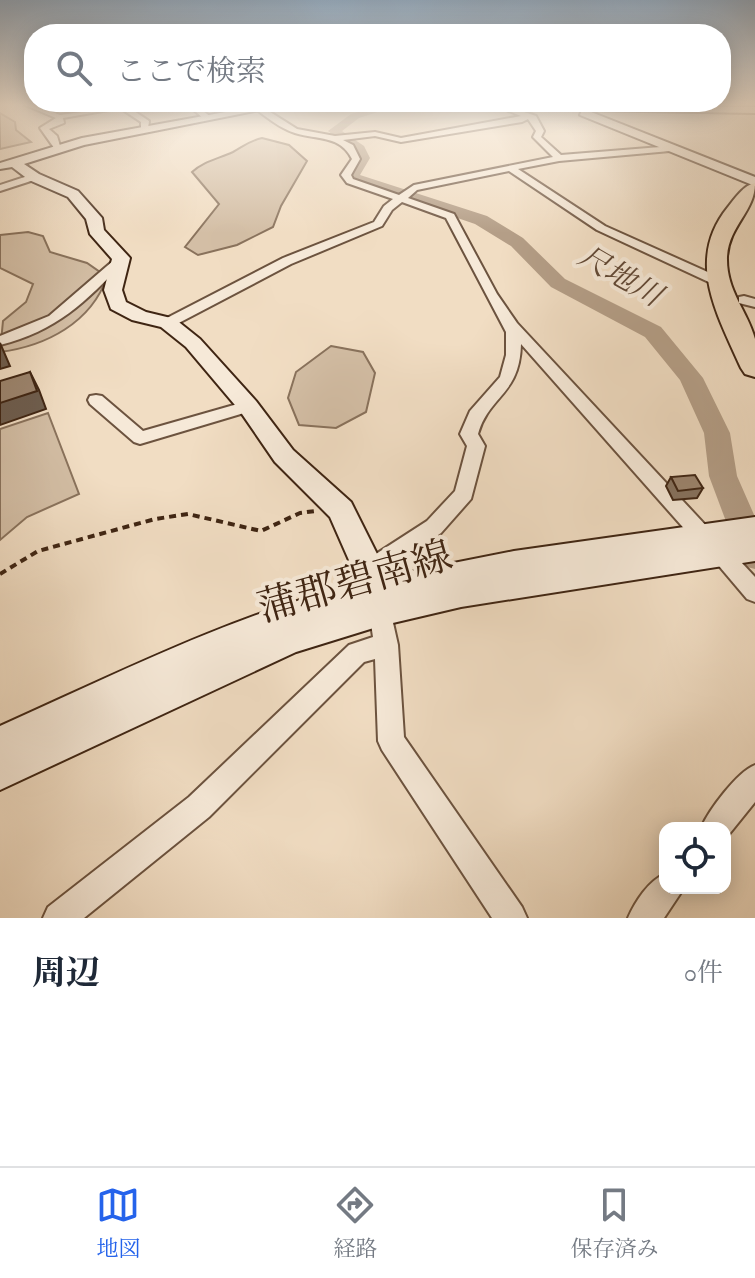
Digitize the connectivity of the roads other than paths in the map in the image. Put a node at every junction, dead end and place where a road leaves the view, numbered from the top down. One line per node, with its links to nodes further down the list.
1 (62, 148): 5 (street)
2 (350, 148): 12 (street)
3 (548, 148): 6 (street)
4 (670, 148): 6 (street); 10 (street)
5 (57, 149): 7 (street)
6 (559, 158): 8 (street)
7 (7, 165): 9 (street)
8 (510, 168): 12 (street); 17 (street)
9 (34, 177): 11 (street); 16 (street)
10 (755, 185): 15 (highway)
11 (0, 188)
12 (402, 197): 19 (street); 21 (street)
13 (755, 200): 15 (highway)
14 (755, 212): 18 (highway)
15 (724, 226): 17 (highway)
16 (121, 258): 19 (street); 22 (street)
17 (717, 281): 23 (highway)
18 (749, 302): 20 (highway)
19 (168, 323): 25 (street)
20 (755, 325)
21 (512, 326): 26 (street); 27 (street)
22 (0, 341)
23 (755, 368)
24 (96, 400): 25 (street)
25 (248, 406): 27 (street)
26 (738, 540): 27 (street, 蒲郡碧南線); 28 (street)
27 (376, 590): 29 (street); 30 (street, 蒲郡碧南線); 31 (street, 蒲郡碧南線)
28 (755, 592)
29 (386, 645): 35 (street); 36 (street)
30 (0, 746)
31 (0, 770)
32 (755, 779): 33 (street)
33 (721, 822)
34 (663, 894): 37 (street)
35 (59, 918)
36 (511, 918)
37 (644, 918)

